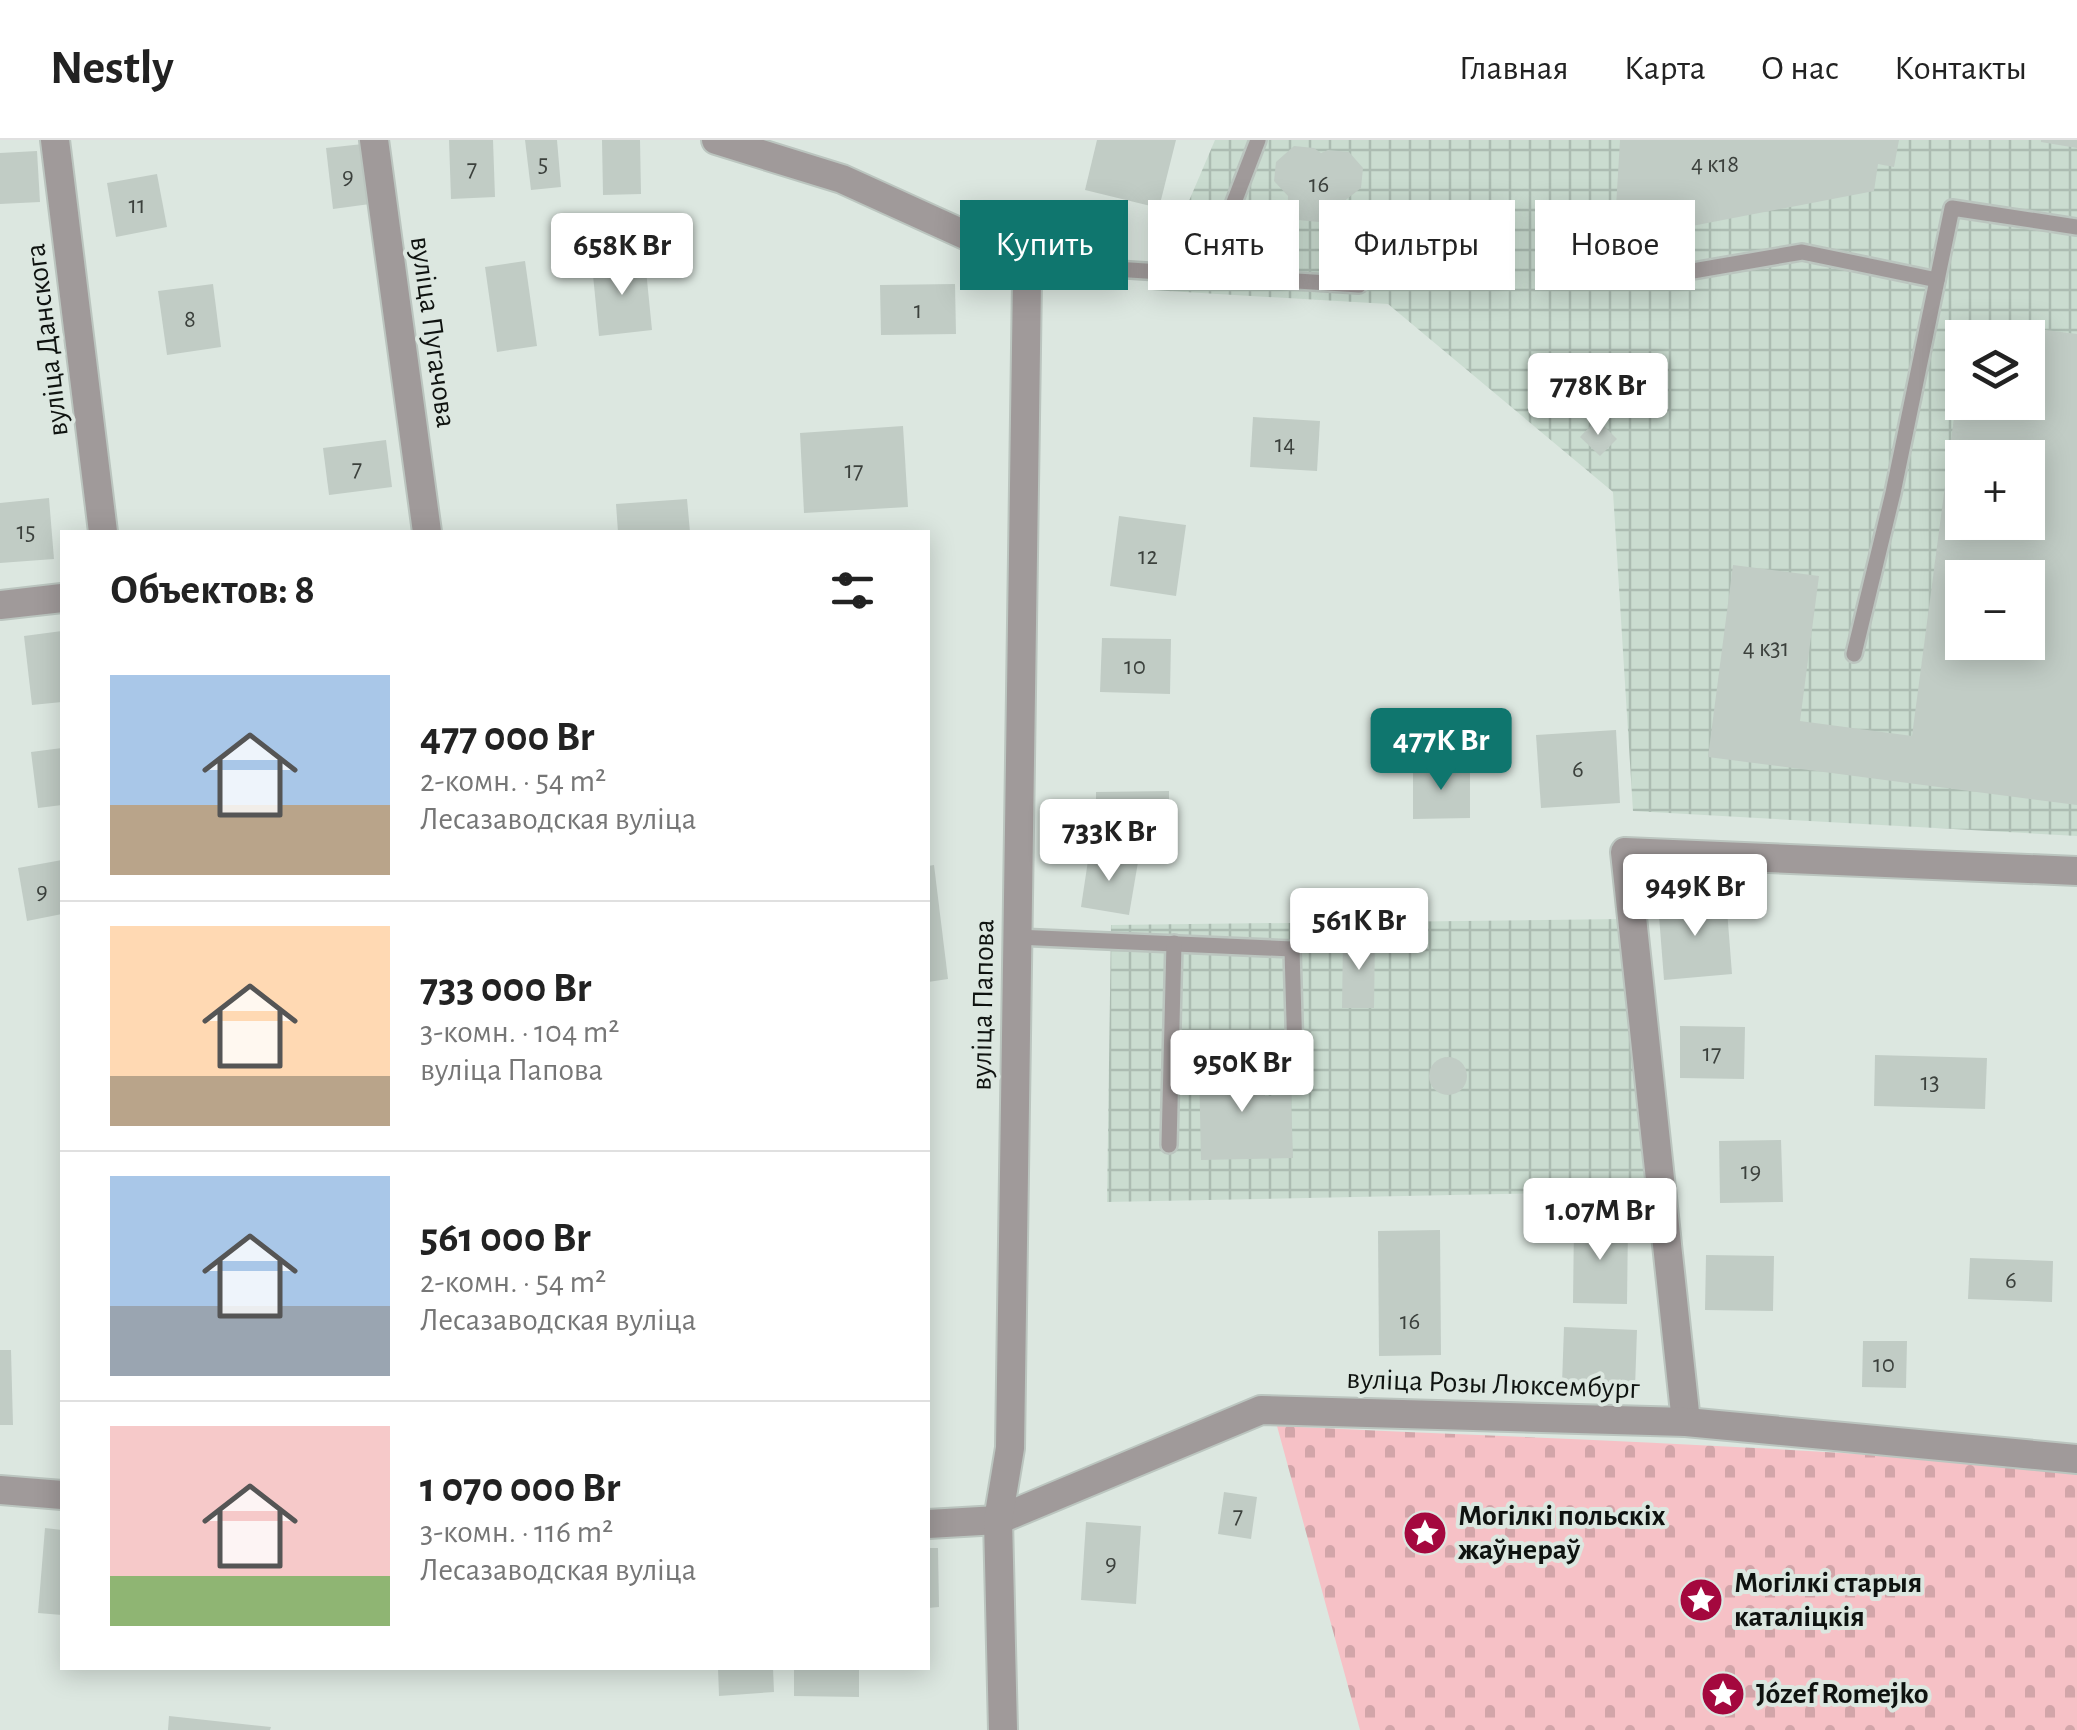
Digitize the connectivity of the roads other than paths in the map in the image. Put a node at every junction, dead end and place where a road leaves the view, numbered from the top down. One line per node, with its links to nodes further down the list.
1 (55, 140): 11 (street, вуліца Данскога)
2 (374, 140): 12 (street, вуліца Пугачова)
3 (716, 140): 7 (street)
4 (1258, 140): 5 (lane)
5 (1235, 200)
6 (2077, 227): 9 (lane)
7 (960, 233)
8 (1695, 271): 9 (lane)
9 (1937, 280): 15 (lane)
10 (1026, 290): 17 (street, вуліца Папова)
11 (103, 530)
12 (427, 530)
13 (60, 598): 14 (street)
14 (0, 605)
15 (1854, 654)
16 (2077, 871): 21 (street)
17 (1016, 936): 18 (lane); 25 (street, вуліца Папова)
18 (1174, 943): 19 (lane); 20 (lane)
19 (1295, 1056)
20 (1169, 1145)
21 (1686, 1422): 22 (street, вуліца Розы Люксембург); 25 (street, вуліца Розы Люксембург)
22 (2077, 1460)
23 (0, 1490): 24 (street)
24 (60, 1495)
25 (998, 1520): 26 (street, вуліца Розы Люксембург); 27 (street, вуліца Папова)
26 (930, 1524)
27 (1003, 1730)

